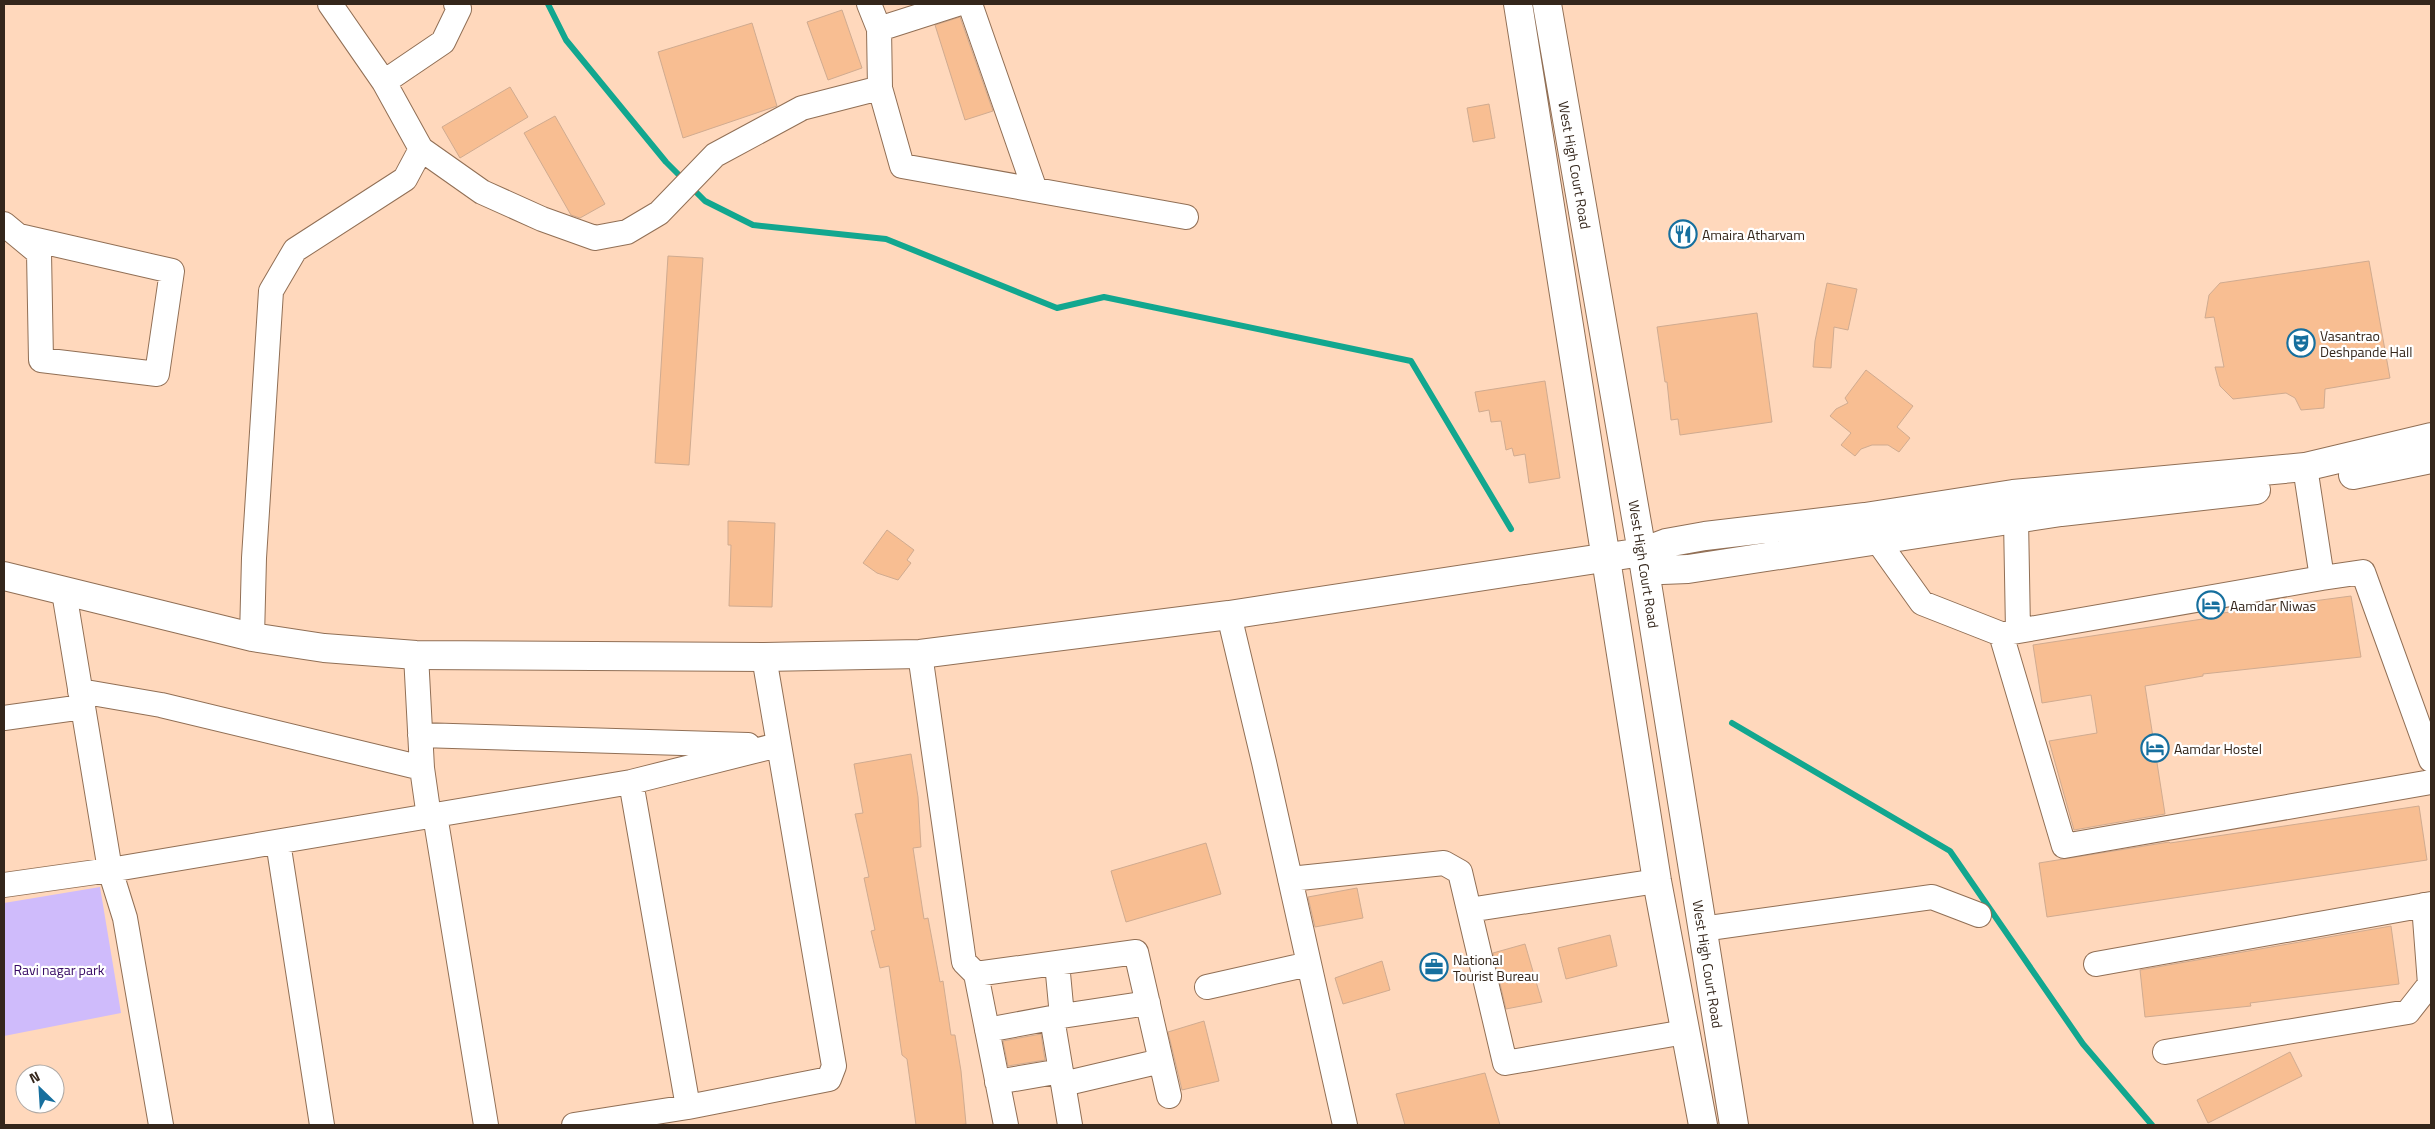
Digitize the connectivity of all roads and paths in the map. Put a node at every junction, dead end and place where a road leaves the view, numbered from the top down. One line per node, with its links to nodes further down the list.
1 (330, 4): 9 (street)
2 (456, 4): 9 (street)
3 (869, 4): 8 (street)
4 (958, 4): 8 (street)
5 (970, 4): 12 (street)
6 (1518, 4): 20 (main road)
7 (1547, 4): 19 (main road, West High Court Road)
8 (878, 29): 10 (street)
9 (384, 82): 11 (street)
10 (880, 88): 11 (street); 12 (street)
11 (421, 149): 26 (street)
12 (1035, 190): 13 (street)
13 (1186, 217)
14 (11, 230): 14 (street)
15 (2423, 450): 16 (main road)
16 (2307, 475): 17 (main road); 19 (main road); 22 (street)
17 (2016, 519): 18 (main road); 25 (street)
18 (1876, 540): 19 (main road); 25 (street)
19 (1642, 552): 20 (main road); 47 (main road, West High Court Road)
20 (1605, 557): 24 (main road); 42 (main road)
21 (4, 576): 23 (main road)
22 (2322, 578): 25 (street); 34 (street)
23 (64, 592): 26 (main road); 30 (street)
24 (1228, 616): 27 (main road); 41 (street)
25 (2009, 633): 37 (street)
26 (252, 637): 28 (main road)
27 (920, 654): 29 (main road); 51 (street)
28 (416, 655): 29 (main road); 32 (street)
29 (764, 657): 33 (street)
30 (82, 699): 31 (street); 35 (street); 40 (street)
31 (4, 718)
32 (420, 735): 33 (street); 35 (street)
33 (772, 746): 36 (street); 62 (street)
34 (2431, 760)
35 (422, 768): 38 (street)
36 (631, 782): 38 (street); 62 (street)
37 (2431, 782)
38 (432, 816): 39 (street); 65 (street)
39 (278, 842): 40 (street); 64 (street)
40 (110, 870): 43 (street); 63 (street)
41 (1290, 879): 45 (street); 49 (street)
42 (1657, 881): 45 (street); 56 (main road)
43 (4, 885)
44 (2428, 905): 50 (street); 57 (street)
45 (1469, 910): 56 (street)
46 (1979, 915): 47 (street)
47 (1702, 929): 71 (main road, West High Court Road)
48 (1057, 963): 51 (street); 53 (street); 54 (street)
49 (1309, 964): 52 (street); 69 (street)
50 (2096, 964)
51 (976, 974): 55 (street)
52 (1207, 987)
53 (1148, 1003): 54 (street); 58 (street)
54 (1057, 1017): 55 (street); 59 (street)
55 (987, 1030): 60 (street)
56 (1685, 1032): 70 (main road)
57 (2165, 1052)
58 (1161, 1061): 59 (street); 61 (street)
59 (1062, 1078): 60 (street); 68 (street)
60 (997, 1082): 67 (street)
61 (1169, 1096)
62 (688, 1107): 66 (street)
63 (161, 1125)
64 (322, 1125)
65 (486, 1125)
66 (574, 1125)
67 (1006, 1125)
68 (1070, 1125)
69 (1345, 1125)
70 (1703, 1125)
71 (1734, 1125)

